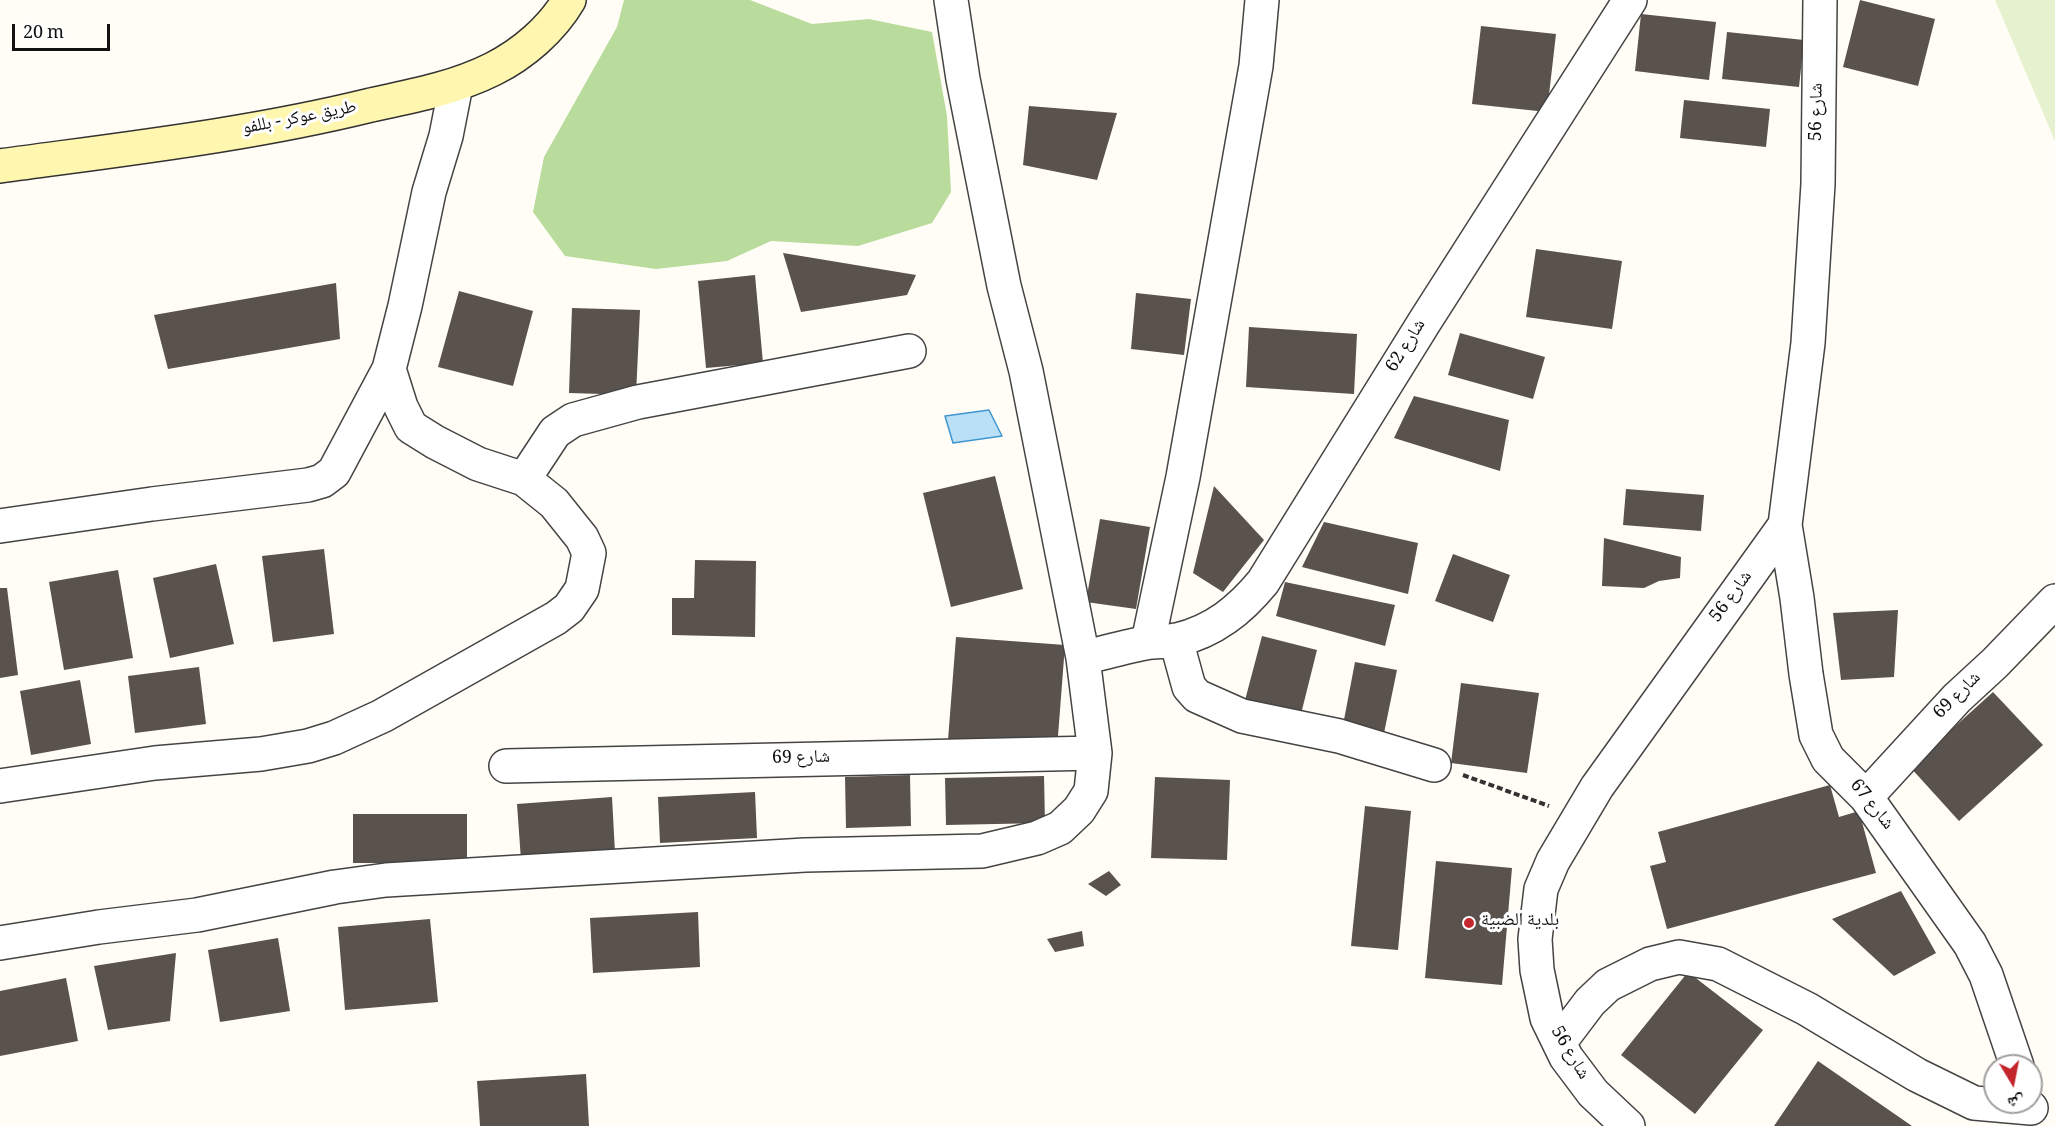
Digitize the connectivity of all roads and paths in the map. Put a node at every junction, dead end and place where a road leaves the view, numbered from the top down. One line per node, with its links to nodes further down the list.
1 (569, 0): 6 (street, طريق عوكر - بللفو)
2 (951, 0): 15 (street)
3 (1262, 0): 14 (street)
4 (1630, 0): 14 (street, شارع 62)
5 (1820, 0): 11 (street, شارع 56)
6 (456, 85): 7 (street, طريق عوكر - بللفو); 9 (street)
7 (0, 166)
8 (909, 351): 10 (street)
9 (389, 369): 10 (street); 12 (street)
10 (524, 479): 19 (street)
11 (1785, 525): 20 (street, شارع 67); 21 (street, شارع 56)
12 (0, 526)
13 (2055, 601): 20 (street, شارع 69)
14 (1162, 641): 15 (street, شارع 62); 17 (street)
15 (1083, 657): 16 (street)
16 (1095, 753): 18 (street, شارع 69); 22 (street)
17 (1434, 765): 21 (path)
18 (506, 766)
19 (0, 786)
20 (1866, 797): 24 (street, شارع 67)
21 (1580, 816): 23 (street, شارع 56)
22 (0, 943)
23 (1559, 1043): 25 (street); 26 (street, شارع 56)
24 (2013, 1054)
25 (1983, 1104)
26 (1628, 1126)

